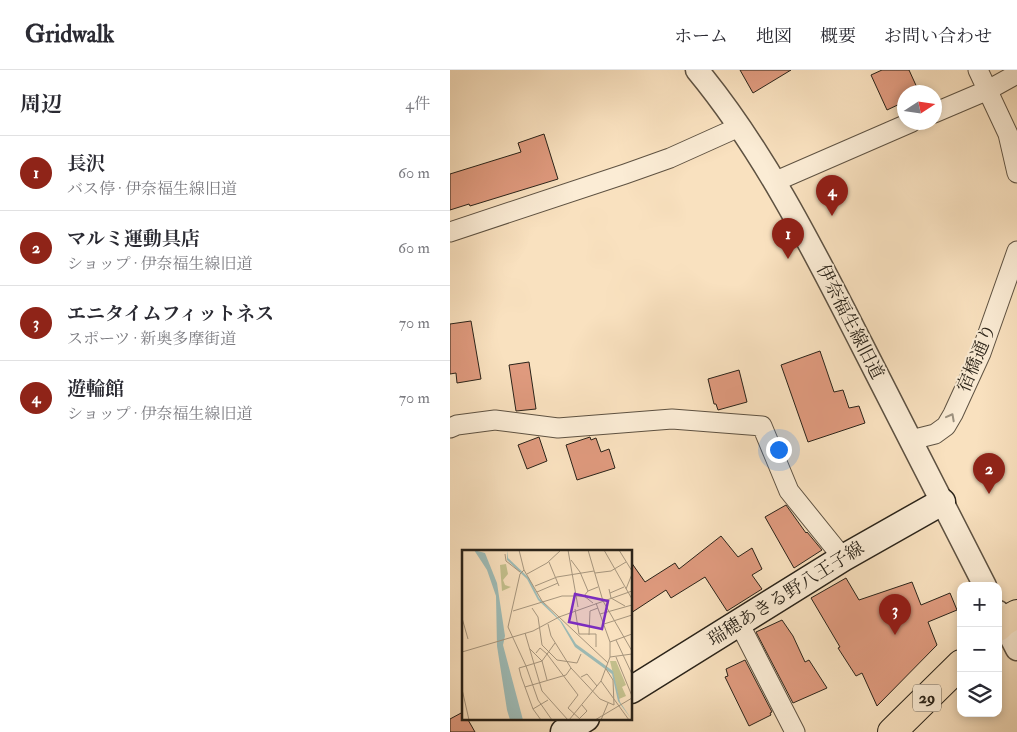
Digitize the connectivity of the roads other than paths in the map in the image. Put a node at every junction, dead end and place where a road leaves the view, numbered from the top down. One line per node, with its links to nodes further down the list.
1 (697, 70): 6 (street, 伊奈福生線旧道)
2 (978, 70): 4 (street)
3 (1017, 74): 4 (street)
4 (988, 90): 5 (street); 8 (street)
5 (942, 110)
6 (739, 127): 9 (street, 伊奈福生線旧道); 10 (street)
7 (897, 129): 9 (street)
8 (1017, 173)
9 (774, 182): 13 (street, 伊奈福生線旧道)
10 (450, 232)
11 (1017, 251): 13 (street, 宿橋通り, one-way to 11)
12 (450, 428): 15 (street)
13 (911, 440): 14 (street, 伊奈福生線旧道)
14 (942, 502): 15 (main road, 瑞穂あきる野八王子線); 16 (street, 伊奈福生線旧道)
15 (843, 558): 18 (main road, 瑞穂あきる野八王子線)
16 (983, 582)
17 (1004, 619): 19 (street)
18 (739, 623): 21 (main road, 瑞穂あきる野八王子線); 24 (street)
19 (1017, 649)
20 (957, 668): 25 (main road, 29)
21 (632, 689)
22 (583, 720): 23 (main road)
23 (564, 732)
24 (795, 732)
25 (892, 732)

